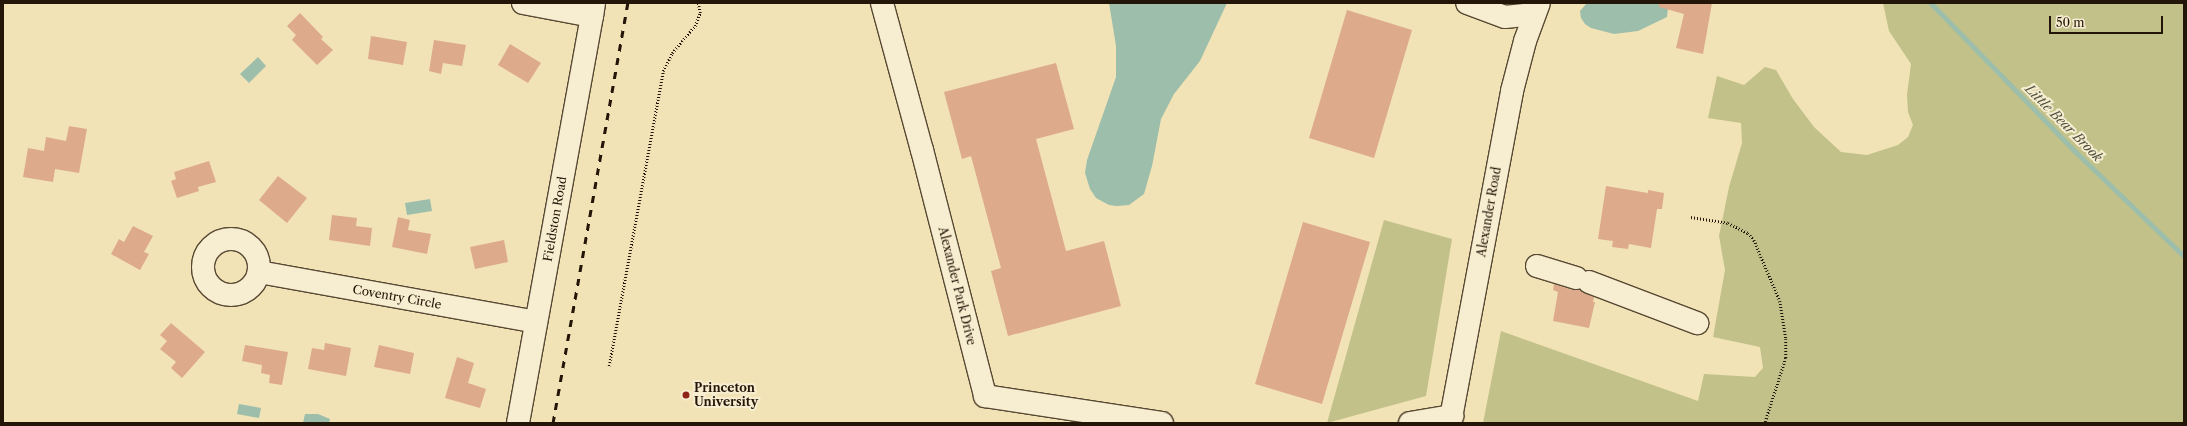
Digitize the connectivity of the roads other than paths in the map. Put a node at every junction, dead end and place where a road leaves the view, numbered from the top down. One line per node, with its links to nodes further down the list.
1 (524, 3): 5 (street, Fieldston Road)
2 (882, 3): 12 (street, Alexander Park Drive)
3 (1467, 3): 4 (street)
4 (1532, 7): 10 (street, Alexander Road)
5 (593, 9): 8 (street, Fieldston Road)
6 (1537, 266): 9 (street)
7 (258, 272): 8 (street, Coventry Circle)
8 (536, 322): 11 (street, Fieldston Road)
9 (1697, 323)
10 (1451, 420): 13 (street)
11 (518, 423)
12 (1162, 423)
13 (1410, 423)

